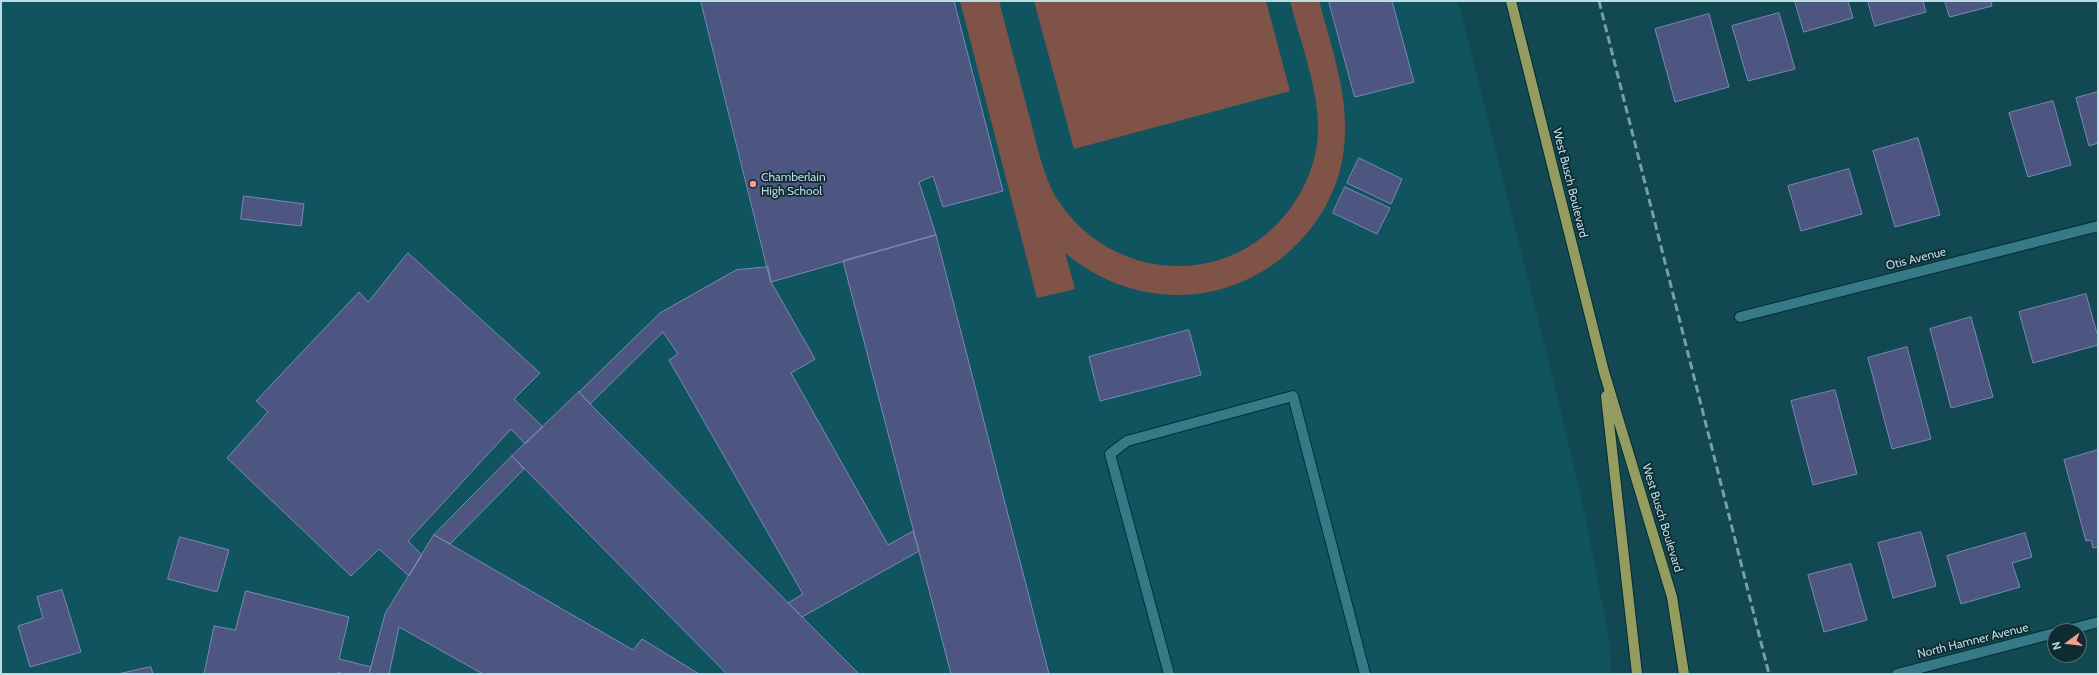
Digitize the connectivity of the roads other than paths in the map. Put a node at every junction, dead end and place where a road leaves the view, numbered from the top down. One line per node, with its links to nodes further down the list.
1 (1511, 1): 4 (main road, West Busch Boulevard)
2 (2098, 226): 3 (street, Otis Avenue)
3 (1740, 317)
4 (1604, 372): 10 (main road, West Busch Boulevard); 11 (main road, West Busch Boulevard)
5 (2098, 622): 6 (street)
6 (2087, 625)
7 (2047, 635): 12 (street, North Hamner Avenue)
8 (1169, 674): 9 (street)
9 (1365, 674)
10 (1637, 674)
11 (1684, 674)
12 (1897, 674)

